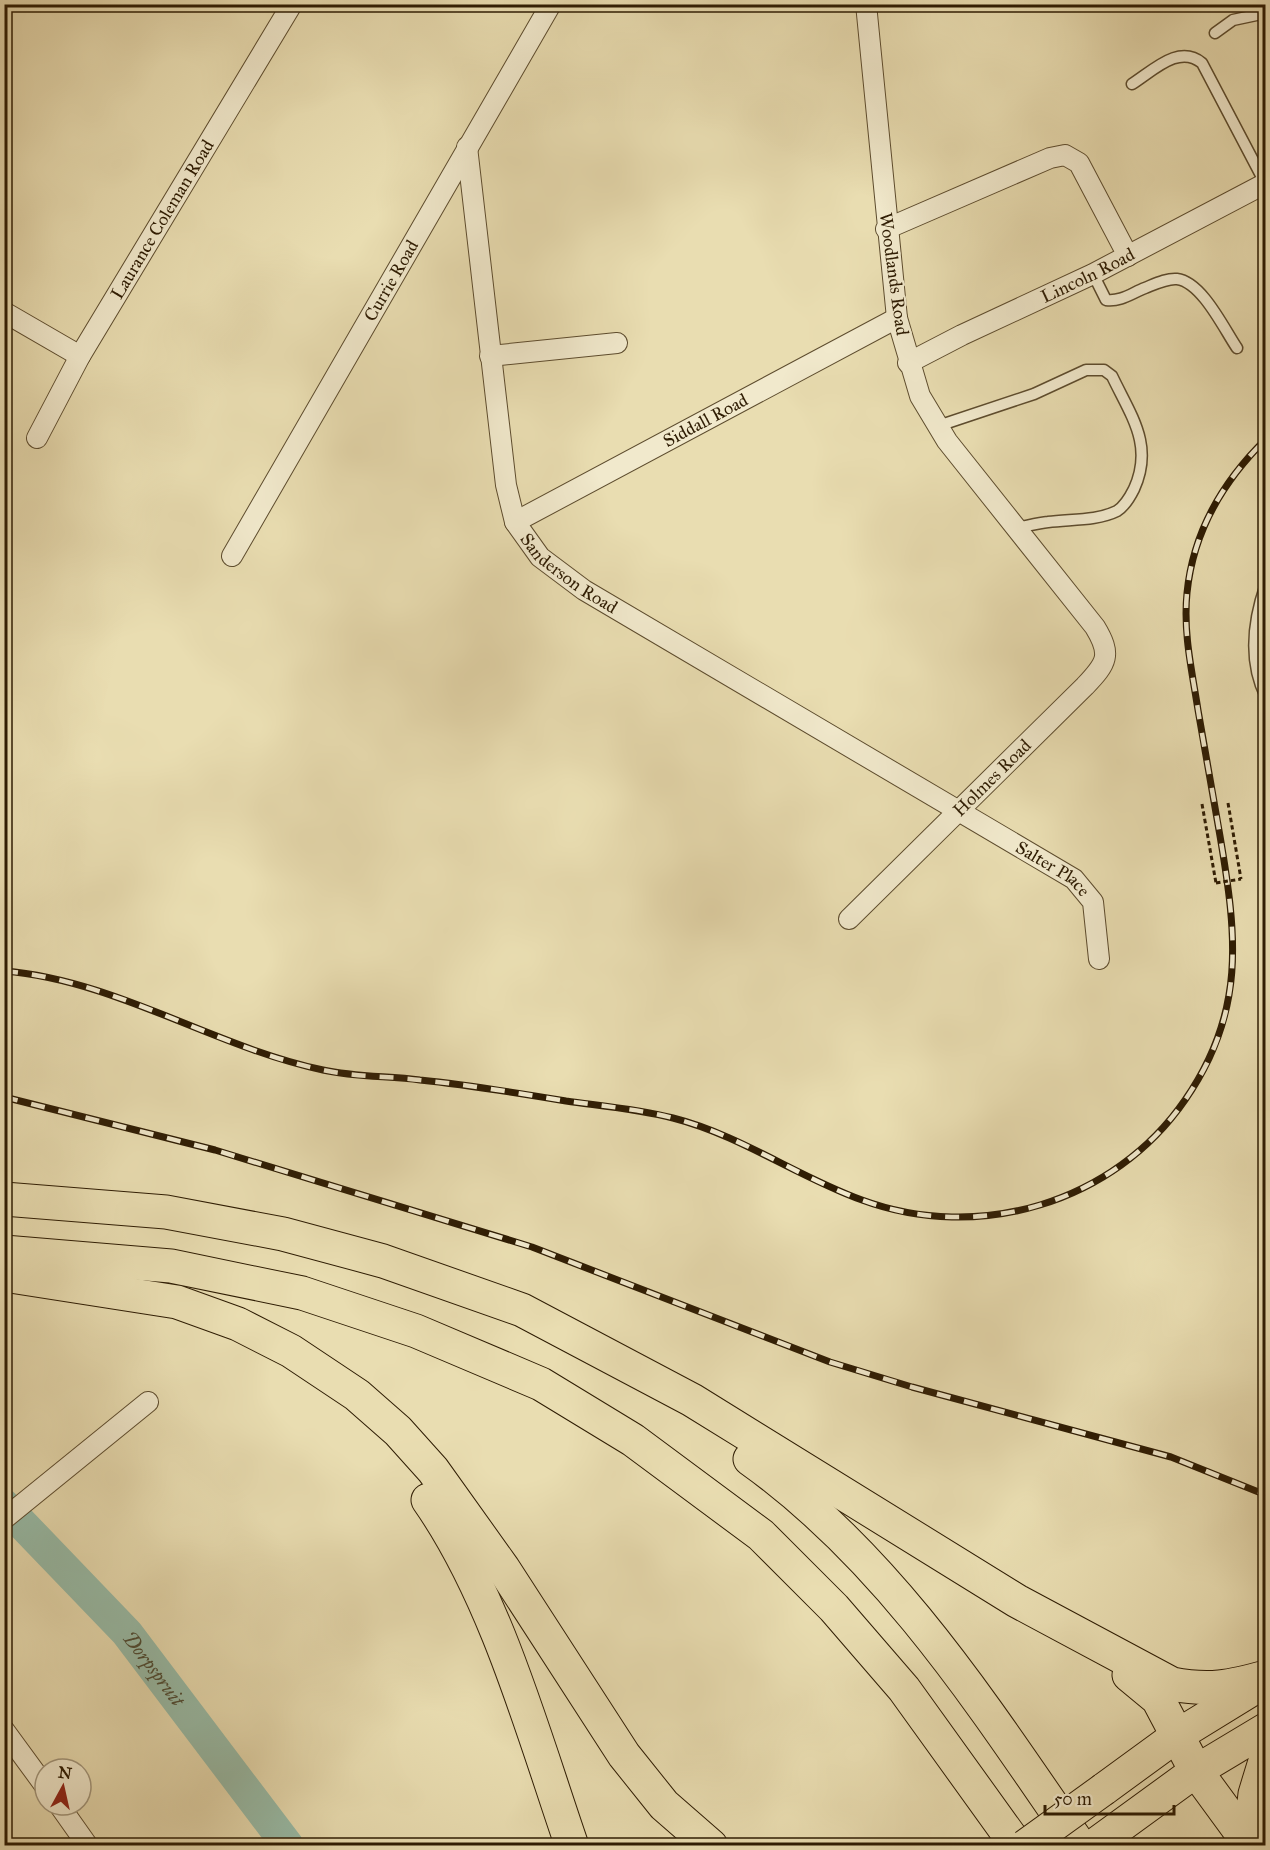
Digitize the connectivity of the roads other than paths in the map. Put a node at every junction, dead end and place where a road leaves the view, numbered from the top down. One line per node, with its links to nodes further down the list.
1 (292, 4): 16 (street, Laurance Coleman Road)
2 (551, 4): 7 (street, Currie Road)
3 (866, 4): 9 (street, Woodlands Road)
4 (1266, 13): 5 (lane)
5 (1215, 33)
6 (1132, 84): 8 (lane)
7 (467, 147): 17 (street, Sanderson Road); 23 (street, Currie Road)
8 (1265, 183): 10 (street, Lincoln Road)
9 (886, 229): 10 (street); 13 (street, Woodlands Road)
10 (1128, 256): 11 (street, Lincoln Road)
11 (1093, 274): 15 (lane); 18 (street, Lincoln Road)
12 (4, 312): 16 (street)
13 (897, 318): 18 (street, Woodlands Road); 21 (street, Siddall Road)
14 (617, 343): 17 (street)
15 (1238, 348)
16 (80, 356): 20 (street, Laurance Coleman Road)
17 (490, 356): 21 (street, Sanderson Road)
18 (908, 363): 19 (street, Woodlands Road)
19 (938, 426): 22 (street, Woodlands Road); 22 (lane)
20 (37, 438)
21 (515, 522): 27 (street, Sanderson Road)
22 (1016, 528): 25 (street, Woodlands Road)
23 (232, 556)
24 (1266, 584): 26 (lane)
25 (1095, 627): 27 (street, Holmes Road)
26 (1266, 697)
27 (957, 811): 28 (street, Holmes Road); 29 (street, Salter Place)
28 (849, 919)
29 (1100, 959)
30 (4, 1199): 32 (highway)
31 (4, 1252): 50 (highway)
32 (383, 1261): 37 (highway); 52 (highway)
33 (4, 1275): 34 (highway)
34 (76, 1284): 48 (highway); 49 (highway)
35 (148, 1402): 36 (street)
36 (4, 1519)
37 (1054, 1622): 38 (highway); 41 (highway)
38 (1266, 1679): 41 (main road)
39 (1266, 1729): 44 (main road)
40 (4, 1730): 43 (street)
41 (1178, 1736): 44 (highway); 51 (main road, bridge)
42 (1266, 1758): 46 (highway)
43 (33, 1770)
44 (1196, 1771): 46 (highway); 53 (main road)
45 (68, 1817): 47 (street)
46 (1248, 1844)
47 (88, 1845)
48 (572, 1845)
49 (711, 1845)
50 (1017, 1845)
51 (1025, 1845)
52 (1080, 1845)
53 (1093, 1845)

